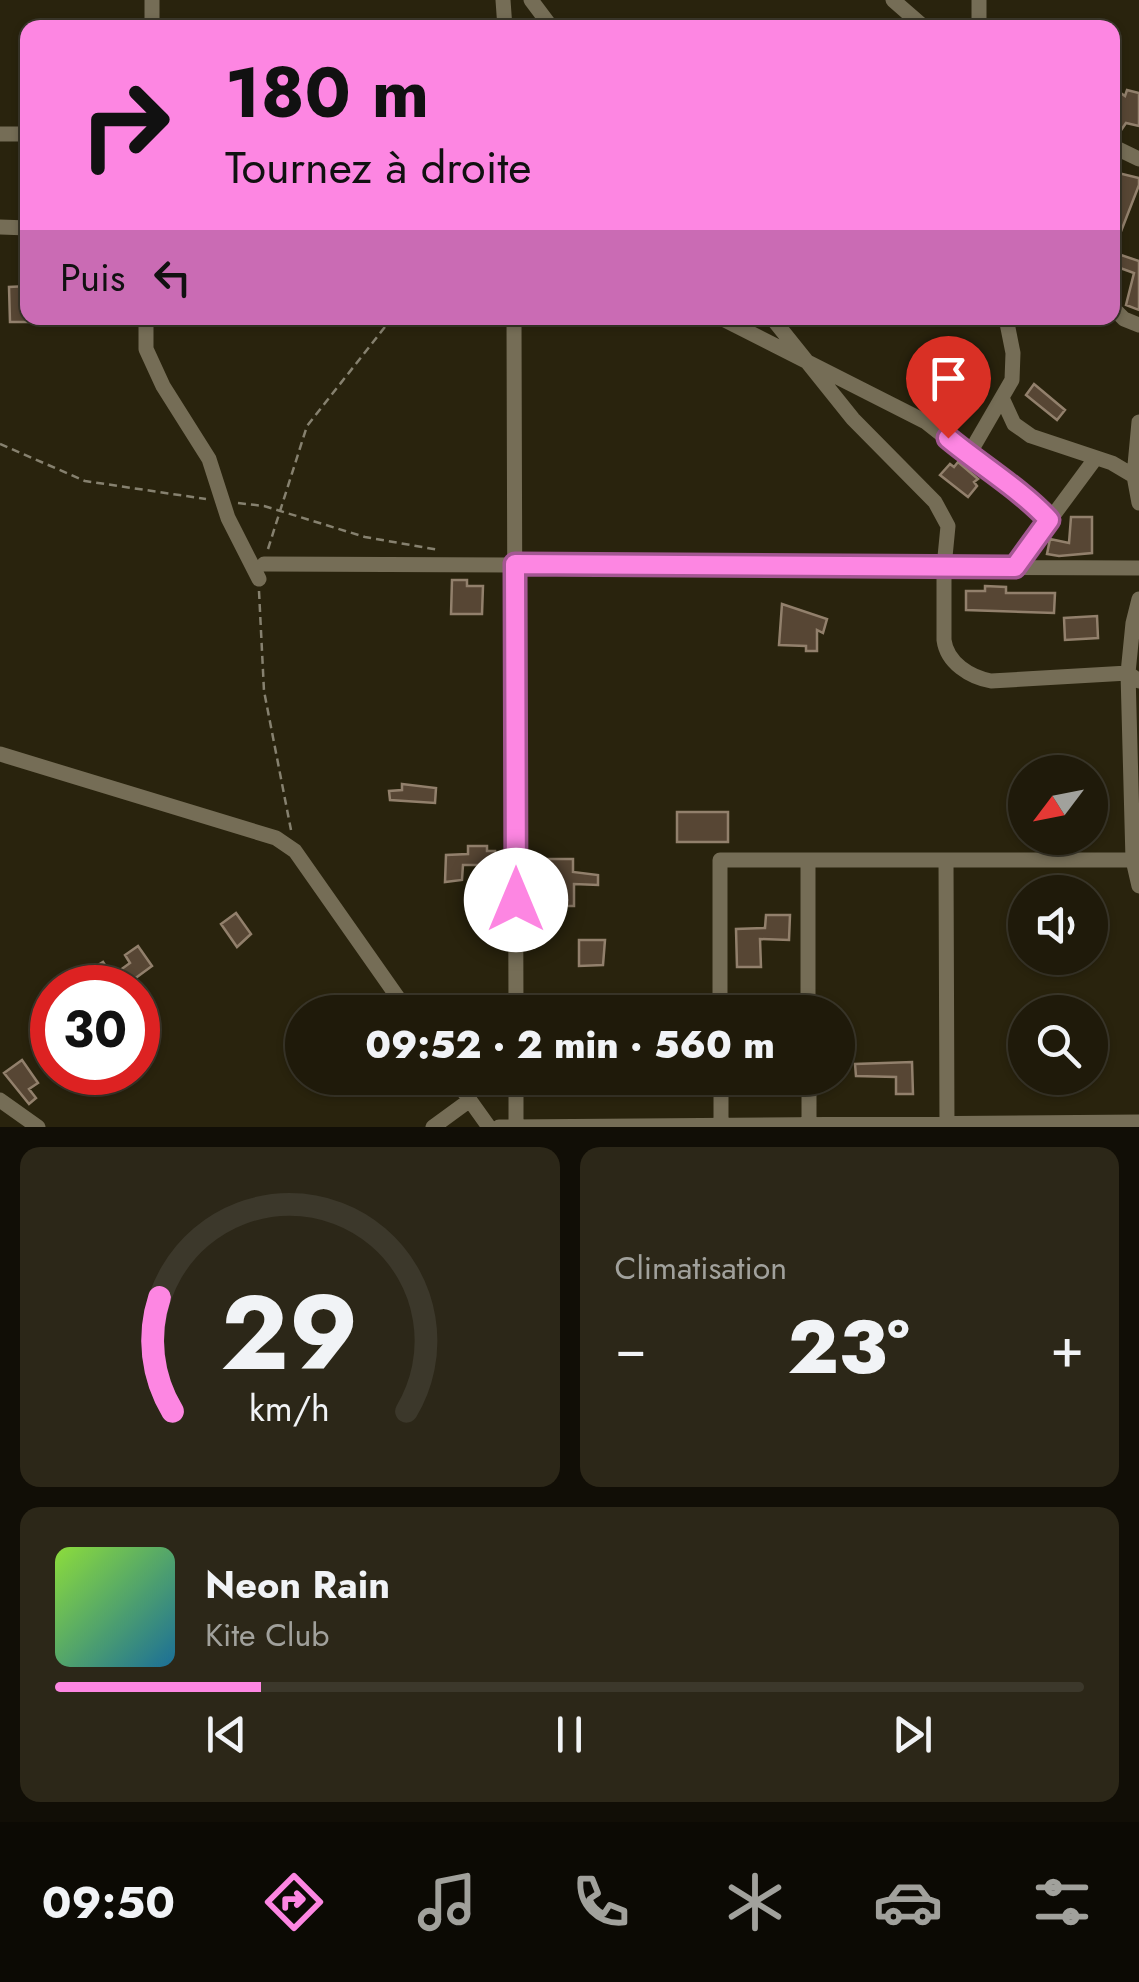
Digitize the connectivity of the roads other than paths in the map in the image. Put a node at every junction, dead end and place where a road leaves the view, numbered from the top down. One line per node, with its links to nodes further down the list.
1 (894, 0): 2 (street)
2 (916, 20)
3 (146, 325): 16 (street)
4 (514, 325): 16 (street)
5 (735, 325): 8 (street)
6 (777, 325): 8 (street)
7 (1007, 325): 9 (street)
8 (803, 358): 11 (street); 17 (street)
9 (1002, 398): 11 (street); 12 (street)
10 (1139, 422): 13 (street)
11 (968, 456): 15 (street)
12 (1096, 458): 13 (street); 15 (street)
13 (1136, 477): 14 (street)
14 (1139, 503)
15 (1049, 520): 18 (street)
16 (515, 564): 17 (street); 28 (street)
17 (944, 567): 18 (street); 21 (street)
18 (1015, 567): 19 (street)
19 (1139, 568)
20 (1139, 599): 21 (street)
21 (1134, 677): 25 (street)
22 (0, 754): 27 (street)
23 (808, 860): 24 (street); 29 (street); 30 (street)
24 (946, 860): 25 (street); 40 (street)
25 (1133, 860): 26 (street)
26 (1139, 886)
27 (396, 995)
28 (516, 995)
29 (720, 995)
30 (808, 995)
31 (466, 1095): 36 (street)
32 (516, 1095): 42 (street)
33 (720, 1095): 38 (street)
34 (809, 1095): 39 (street)
35 (0, 1100): 43 (street)
36 (470, 1100): 44 (street); 45 (street)
37 (1139, 1122): 41 (street)
38 (721, 1124): 39 (street); 42 (street)
39 (809, 1124): 40 (street)
40 (947, 1125): 41 (street)
41 (1034, 1125)
42 (516, 1126): 46 (street)
43 (38, 1127)
44 (433, 1127)
45 (489, 1127)
46 (498, 1127)

